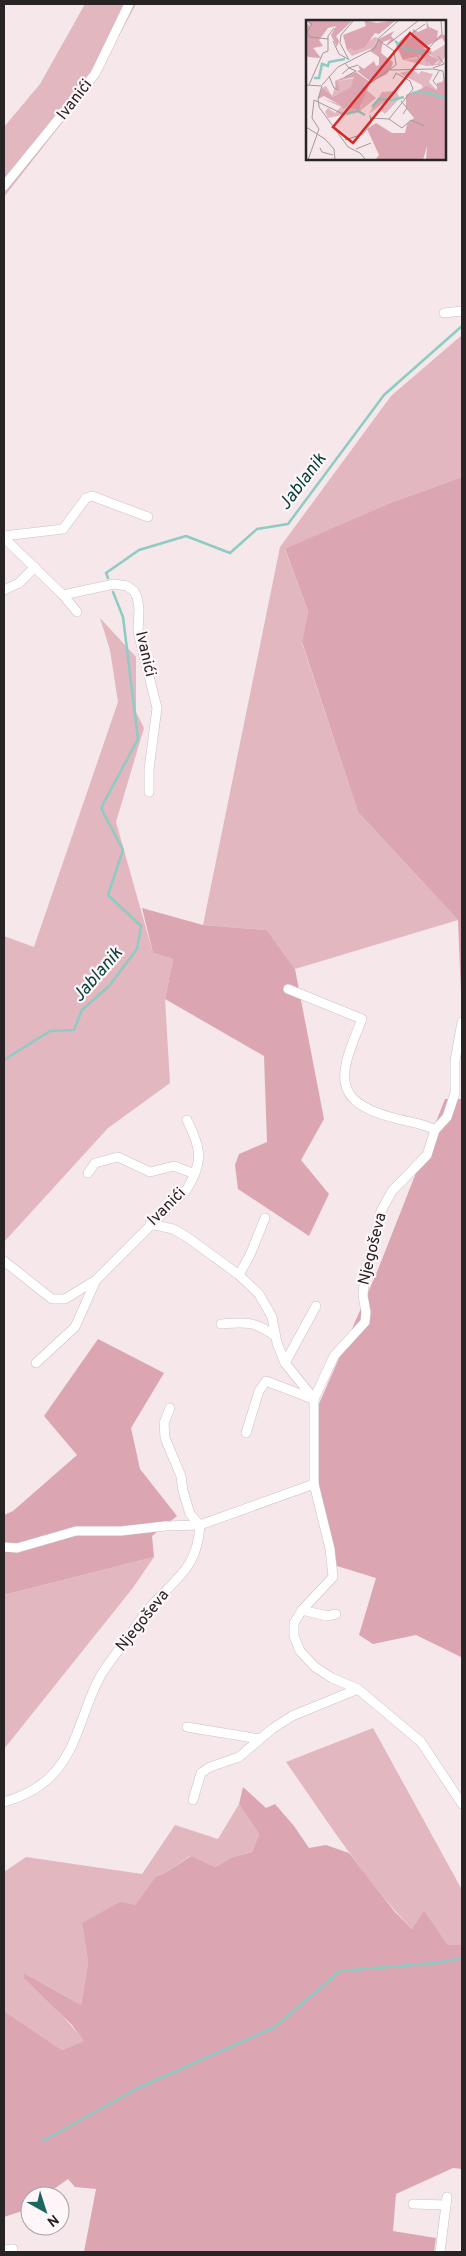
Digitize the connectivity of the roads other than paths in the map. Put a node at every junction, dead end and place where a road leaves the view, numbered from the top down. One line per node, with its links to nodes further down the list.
1 (129, 4): 2 (street, Ivanići)
2 (4, 186)
3 (462, 310): 4 (street)
4 (444, 313)
5 (148, 517): 6 (street)
6 (4, 537): 7 (street)
7 (35, 567): 8 (street); 9 (street)
8 (4, 590)
9 (63, 595): 10 (street); 11 (street, Ivanići)
10 (77, 612)
11 (149, 792)
12 (288, 989): 15 (street)
13 (462, 1022): 15 (street, Njegoševa)
14 (187, 1120): 17 (street, Ivanići)
15 (435, 1130): 28 (street, Njegoševa)
16 (88, 1173): 17 (street)
17 (195, 1174): 19 (street, Ivanići)
18 (265, 1218): 21 (street)
19 (150, 1224): 21 (street); 22 (street, Ivanići)
20 (4, 1261): 22 (street, Ivanići)
21 (239, 1275): 25 (street)
22 (96, 1280): 26 (street, Ivanići)
23 (316, 1306): 27 (street)
24 (220, 1324): 25 (street)
25 (275, 1336): 27 (street)
26 (36, 1363)
27 (285, 1363): 28 (street)
28 (314, 1399): 30 (street); 31 (street, Njegoševa)
29 (170, 1408): 32 (street)
30 (246, 1432)
31 (314, 1484): 32 (street); 34 (street, Njegoševa)
32 (200, 1524): 33 (street); 40 (street, Njegoševa)
33 (4, 1547)
34 (302, 1610): 35 (street); 36 (street, Njegoševa)
35 (336, 1614)
36 (358, 1689): 38 (street); 41 (street, Njegoševa)
37 (187, 1727): 38 (street)
38 (260, 1739): 39 (street)
39 (193, 1800)
40 (4, 1802)
41 (462, 1804)
42 (414, 2204): 43 (street)
43 (440, 2252)

